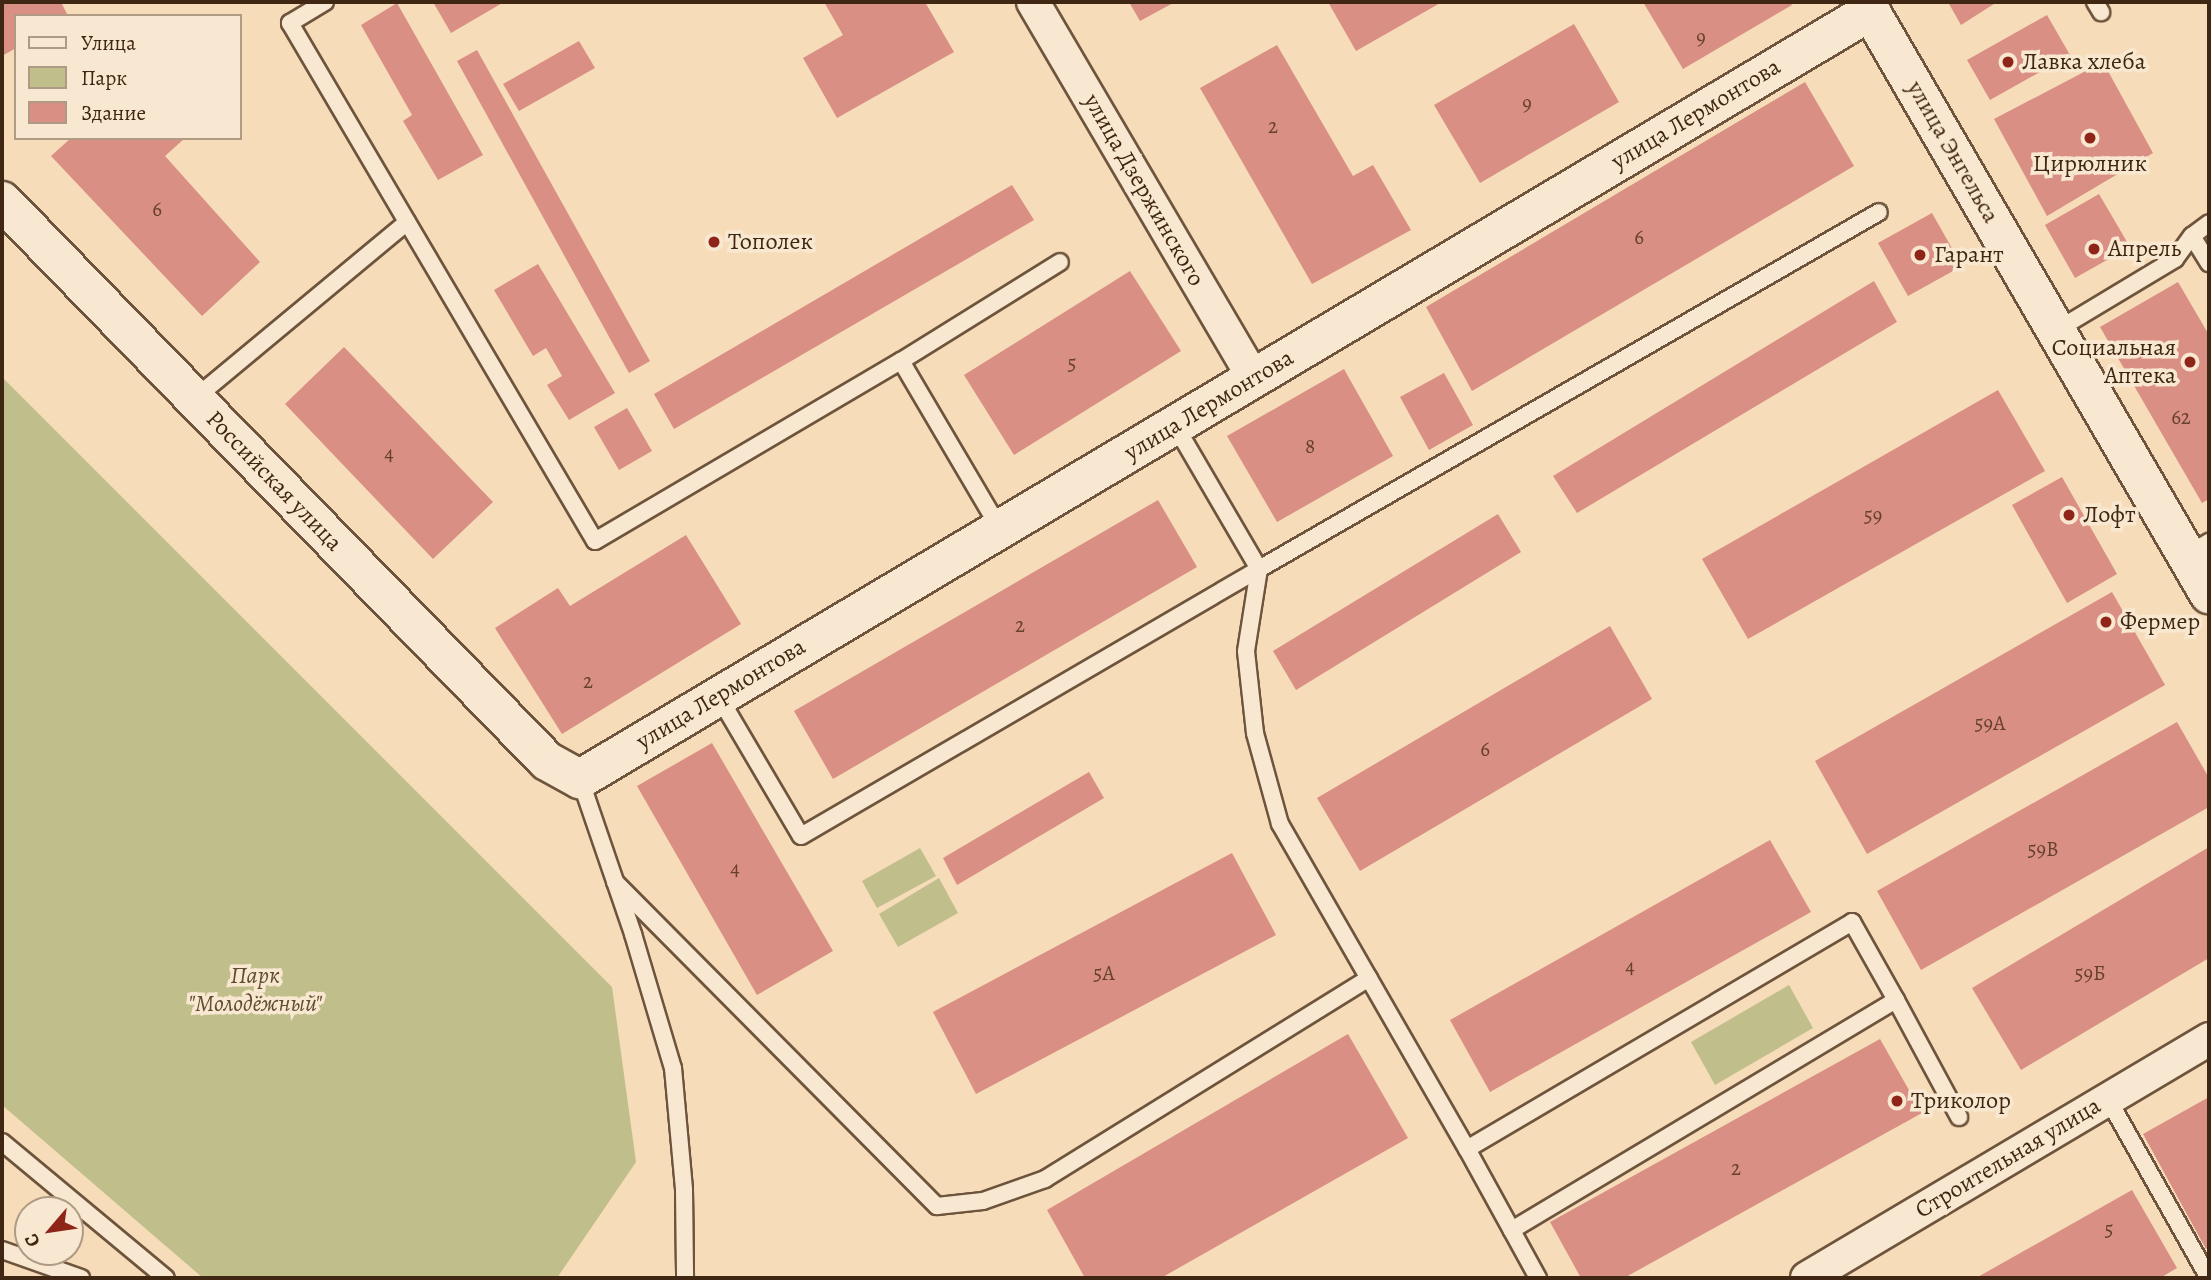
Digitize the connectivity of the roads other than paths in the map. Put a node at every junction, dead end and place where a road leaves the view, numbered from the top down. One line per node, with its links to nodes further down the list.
1 (325, 2): 6 (lane)
2 (1033, 2): 13 (street, улица Дзержинского)
3 (1868, 7): 11 (street, улица Энгельса); 13 (street, улица Лермонтова)
4 (2, 201): 14 (street, Российская улица)
5 (1880, 212): 18 (lane)
6 (407, 222): 12 (lane); 14 (lane)
7 (2209, 223): 8 (lane)
8 (2192, 236): 10 (lane); 11 (lane)
9 (1060, 261): 12 (lane)
10 (2209, 263)
11 (2057, 330): 17 (street, улица Энгельса)
12 (901, 361): 16 (lane)
13 (1254, 379): 15 (street, улица Лермонтова)
14 (194, 399): 21 (street, Российская улица)
15 (1175, 425): 16 (street, улица Лермонтова); 18 (lane)
16 (1000, 529): 20 (street, улица Лермонтова)
17 (2198, 548): 19 (street, улица Энгельса)
18 (1259, 569): 20 (lane); 23 (lane)
19 (2209, 594)
20 (718, 695): 21 (street, улица Лермонтова)
21 (580, 779): 22 (lane)
22 (615, 882): 23 (lane); 34 (lane)
23 (1369, 978): 29 (lane)
24 (1896, 1000): 27 (lane); 29 (lane); 30 (lane)
25 (2209, 1039): 26 (street, Строительная улица)
26 (2108, 1099): 36 (street, Строительная улица); 37 (lane)
27 (1959, 1117)
28 (2, 1142): 33 (lane)
29 (1467, 1149): 30 (lane)
30 (1511, 1230): 35 (lane)
31 (2, 1250): 32 (lane)
32 (81, 1278)
33 (166, 1278)
34 (685, 1278)
35 (1538, 1278)
36 (1807, 1278)
37 (2209, 1278)

